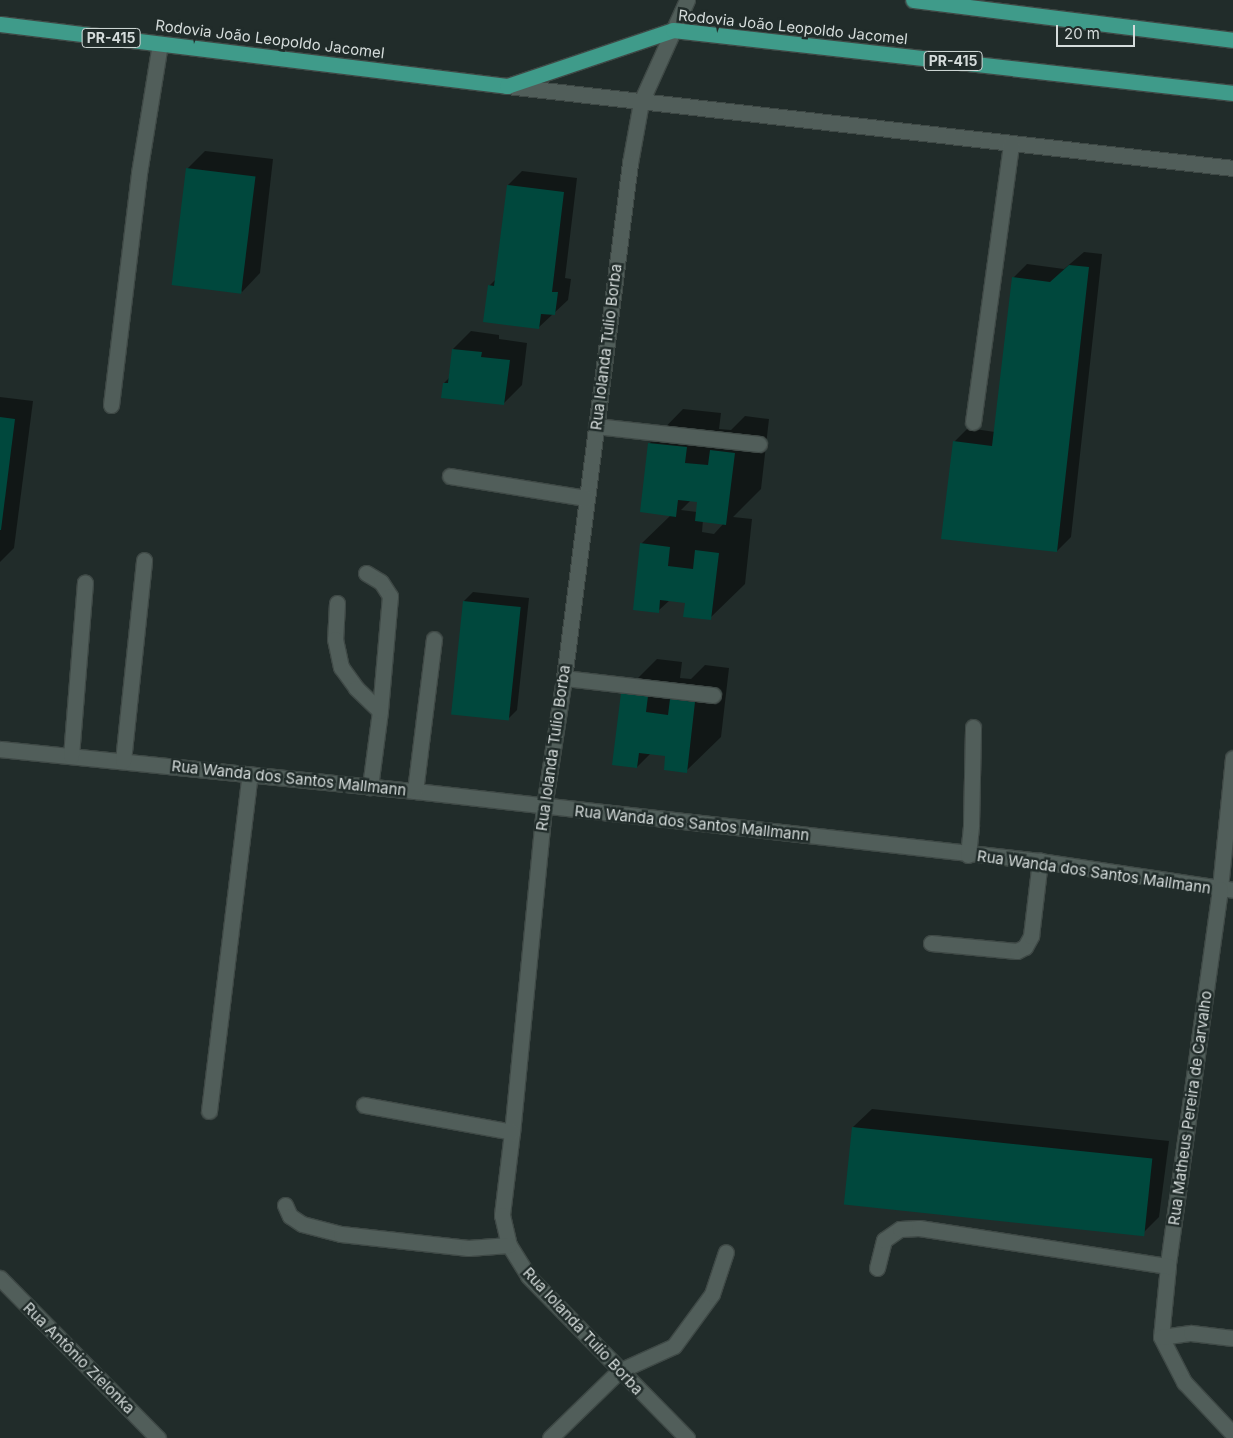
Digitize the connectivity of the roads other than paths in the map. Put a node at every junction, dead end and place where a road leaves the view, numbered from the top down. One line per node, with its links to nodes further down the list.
1 (687, 0): 4 (street, Rua Iolanda Tulio Borba)
2 (912, 0): 5 (highway)
3 (0, 24): 6 (highway, Rodovia João Leopoldo Jacomel / PR-415)
4 (673, 30): 7 (highway, Rodovia João Leopoldo Jacomel / PR-415); 8 (highway, Rodovia João Leopoldo Jacomel / PR-415); 9 (street, Rua Iolanda Tulio Borba)
5 (1233, 40)
6 (160, 44): 7 (highway, Rodovia João Leopoldo Jacomel / PR-415); 12 (street)
7 (507, 86): 9 (street, Rodovia João Leopoldo Jacomel)
8 (1233, 93)
9 (640, 102): 10 (street, Rodovia João Leopoldo Jacomel); 14 (street, Rua Iolanda Tulio Borba)
10 (1010, 144): 11 (street, Rodovia João Leopoldo Jacomel); 13 (street)
11 (1233, 168)
12 (111, 404)
13 (973, 422)
14 (596, 426): 15 (street); 17 (street, Rua Iolanda Tulio Borba)
15 (759, 444)
16 (450, 476): 17 (street)
17 (586, 498): 23 (street, Rua Iolanda Tulio Borba)
18 (144, 560): 30 (street)
19 (366, 573): 25 (street)
20 (85, 583): 28 (street)
21 (336, 603): 25 (street)
22 (434, 639): 33 (street)
23 (564, 678): 24 (street); 34 (street, Rua Iolanda Tulio Borba)
24 (713, 695)
25 (380, 711): 32 (street)
26 (973, 728): 35 (street)
27 (0, 749): 28 (street, Rua Wanda dos Santos Mallmann)
28 (71, 756): 30 (street, Rua Wanda dos Santos Mallmann)
29 (1233, 758): 37 (street, Rua Matheus Pereira de Carvalho)
30 (123, 761): 31 (street, Rua Wanda dos Santos Mallmann)
31 (250, 774): 32 (street, Rua Wanda dos Santos Mallmann); 40 (street)
32 (370, 787): 33 (street, Rua Wanda dos Santos Mallmann)
33 (415, 792): 34 (street, Rua Wanda dos Santos Mallmann)
34 (544, 807): 35 (street, Rua Wanda dos Santos Mallmann); 41 (street, Rua Iolanda Tulio Borba)
35 (968, 854): 36 (street, Rua Wanda dos Santos Mallmann)
36 (1040, 861): 37 (street, Rua Wanda dos Santos Mallmann); 38 (street)
37 (1226, 889): 45 (street, Rua Matheus Pereira de Carvalho)
38 (931, 943)
39 (364, 1105): 41 (street)
40 (209, 1111)
41 (512, 1132): 43 (street, Rua Iolanda Tulio Borba)
42 (285, 1205): 43 (street)
43 (509, 1245): 50 (street, Rua Iolanda Tulio Borba)
44 (726, 1252): 50 (street)
45 (1168, 1266): 46 (street); 48 (street, Rua Matheus Pereira de Carvalho)
46 (877, 1268)
47 (0, 1278): 52 (street, Rua Antônio Zielonka)
48 (1161, 1336): 49 (street); 51 (street)
49 (1233, 1338)
50 (619, 1371): 53 (street); 54 (street, Rua Iolanda Tulio Borba)
51 (1233, 1434)
52 (158, 1438)
53 (550, 1438)
54 (687, 1438)

